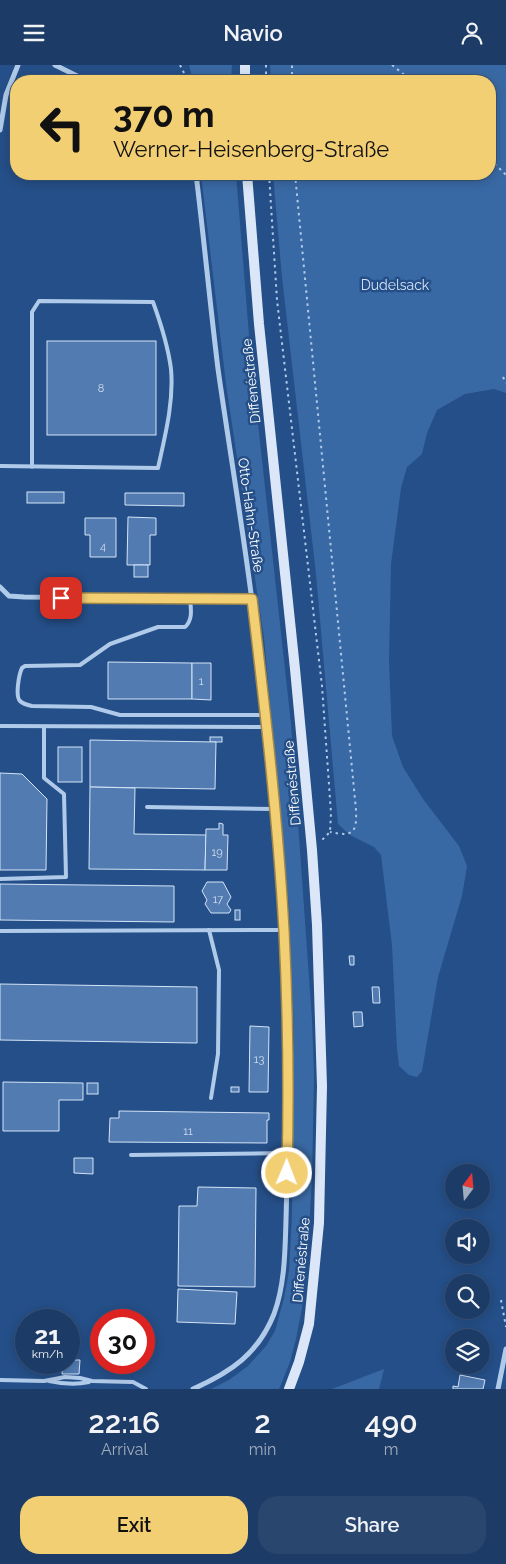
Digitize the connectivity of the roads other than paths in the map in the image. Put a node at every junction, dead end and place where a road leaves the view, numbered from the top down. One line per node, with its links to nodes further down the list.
1 (55, 65): 2 (street)
2 (75, 75)
3 (10, 85): 4 (street)
4 (0, 130)
5 (197, 180): 11 (street, Otto-Hahn-Straße)
6 (247, 180): 29 (main road, Diffenéstraße)
7 (0, 466): 8 (lane)
8 (32, 467): 8 (lane)
9 (0, 587): 10 (street)
10 (190, 599): 11 (street); 12 (lane)
11 (252, 599): 12 (street, Otto-Hahn-Straße)
12 (266, 715): 15 (street, Otto-Hahn-Straße)
13 (0, 727): 14 (lane)
14 (44, 727): 15 (lane); 18 (lane)
15 (267, 727): 17 (street, Otto-Hahn-Straße)
16 (147, 807): 17 (lane)
17 (275, 809): 20 (street, Otto-Hahn-Straße)
18 (0, 879)
19 (209, 930): 20 (lane); 21 (lane); 22 (lane)
20 (284, 930): 23 (street, Otto-Hahn-Straße)
21 (0, 931)
22 (211, 1098)
23 (287, 1153): 24 (lane); 28 (street, Otto-Hahn-Straße)
24 (132, 1155)
25 (506, 1349): 30 (street)
26 (0, 1380): 27 (lane)
27 (146, 1389)
28 (193, 1389)
29 (289, 1389)
30 (498, 1389)

